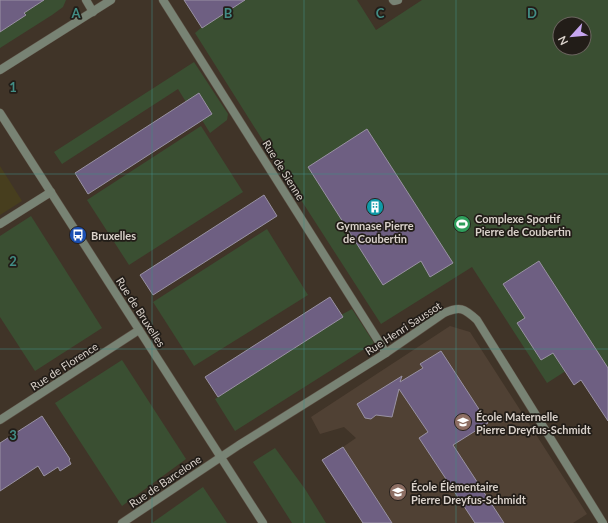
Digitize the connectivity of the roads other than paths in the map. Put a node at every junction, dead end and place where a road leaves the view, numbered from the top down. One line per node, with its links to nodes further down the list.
1 (86, 0): 6 (street)
2 (111, 0): 6 (street)
3 (162, 0): 12 (street, Rue de Sienne)
4 (393, 0): 5 (street)
5 (398, 0)
6 (93, 12): 7 (street)
7 (0, 70)
8 (0, 113): 9 (street, Rue de Bruxelles)
9 (51, 192): 10 (street); 11 (street, Rue de Bruxelles)
10 (0, 224)
11 (139, 330): 13 (street, Rue de Florence); 14 (street, Rue de Bruxelles)
12 (386, 353): 14 (street, Rue Henri Saussot); 17 (street, Rue Henri Saussot)
13 (0, 420)
14 (220, 457): 15 (street, Rue de Barcelone); 16 (street, Rue de Bruxelles)
15 (122, 523)
16 (263, 523)
17 (603, 523)

